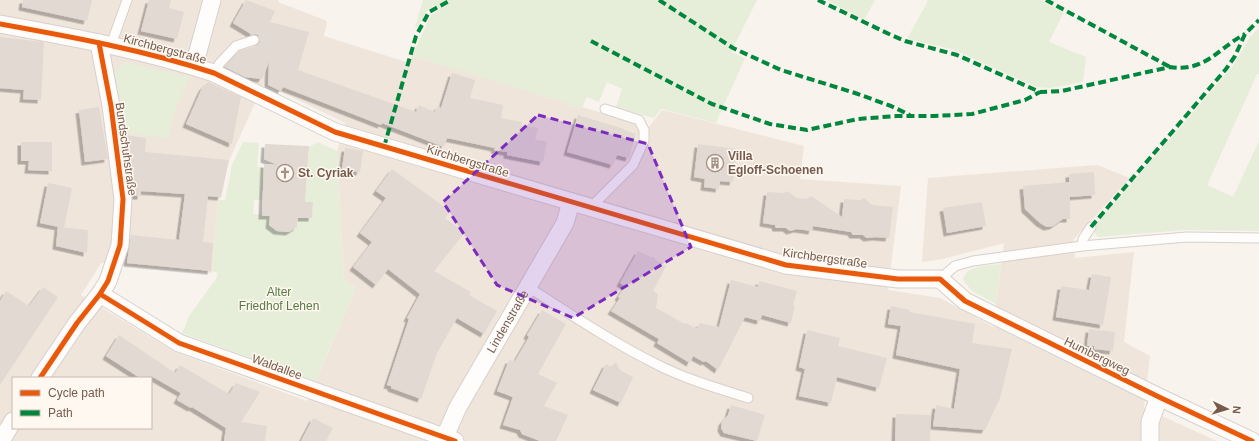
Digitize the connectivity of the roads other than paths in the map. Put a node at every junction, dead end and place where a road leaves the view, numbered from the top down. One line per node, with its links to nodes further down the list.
1 (127, 0): 5 (lane)
2 (212, 0): 6 (street)
3 (0, 24): 5 (street, Kirchbergstraße)
4 (254, 40): 7 (lane)
5 (105, 44): 6 (street, Kirchbergstraße); 16 (street, Bundschuhstraße)
6 (194, 66): 7 (street, Kirchbergstraße)
7 (214, 72): 9 (street, Kirchbergstraße)
8 (605, 109): 10 (lane)
9 (571, 202): 10 (street, Kirchbergstraße); 15 (street, Lindenstraße)
10 (594, 209): 14 (street, Kirchbergstraße)
11 (1091, 227): 13 (lane)
12 (1259, 238): 13 (lane)
13 (1082, 246): 14 (lane)
14 (940, 279): 19 (street, Humbergweg)
15 (528, 287): 18 (lane); 21 (street, Lindenstraße)
16 (100, 294): 17 (street, Bundschuhstraße); 21 (street, Waldallee)
17 (41, 377)
18 (748, 398)
19 (1159, 398): 23 (street); 24 (street, Humbergweg)
20 (12, 423): 22 (street)
21 (447, 440)
22 (1, 441)
23 (1150, 441)
24 (1252, 441)

